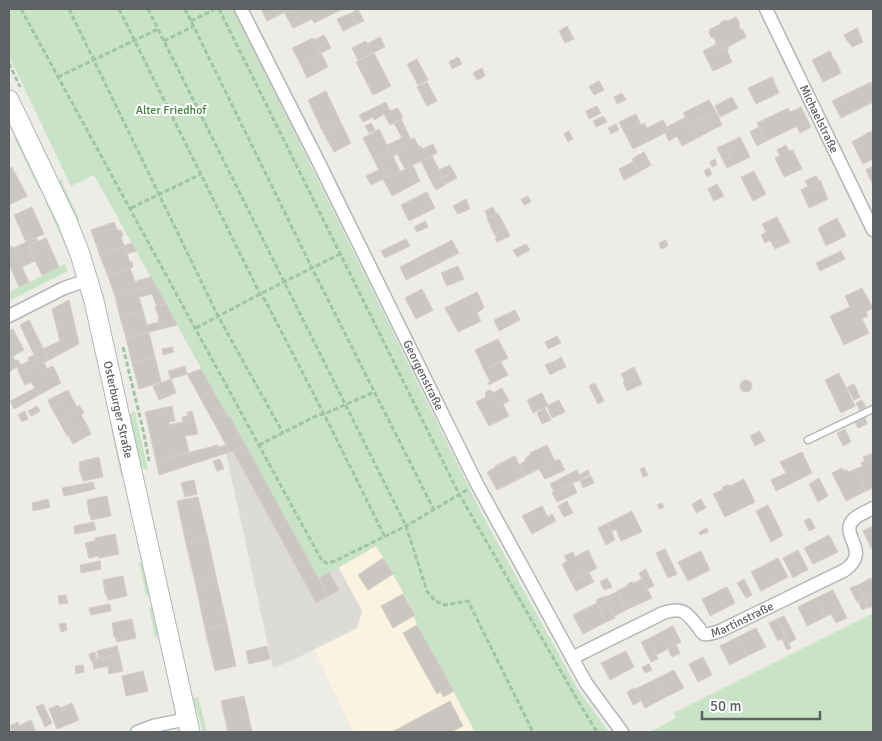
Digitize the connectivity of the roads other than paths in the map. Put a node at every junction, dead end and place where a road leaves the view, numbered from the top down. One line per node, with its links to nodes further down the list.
1 (241, 9): 10 (street, Georgenstraße)
2 (766, 9): 4 (street, Michaelstraße)
3 (9, 100): 5 (street, Osterburger Straße)
4 (873, 230)
5 (88, 280): 6 (street); 11 (street, Osterburger Straße)
6 (9, 316)
7 (873, 409): 8 (lane)
8 (808, 440)
9 (873, 508): 10 (street, Martinstraße)
10 (572, 658): 13 (street, Georgenstraße)
11 (189, 726): 12 (street)
12 (136, 732)
13 (622, 732)

